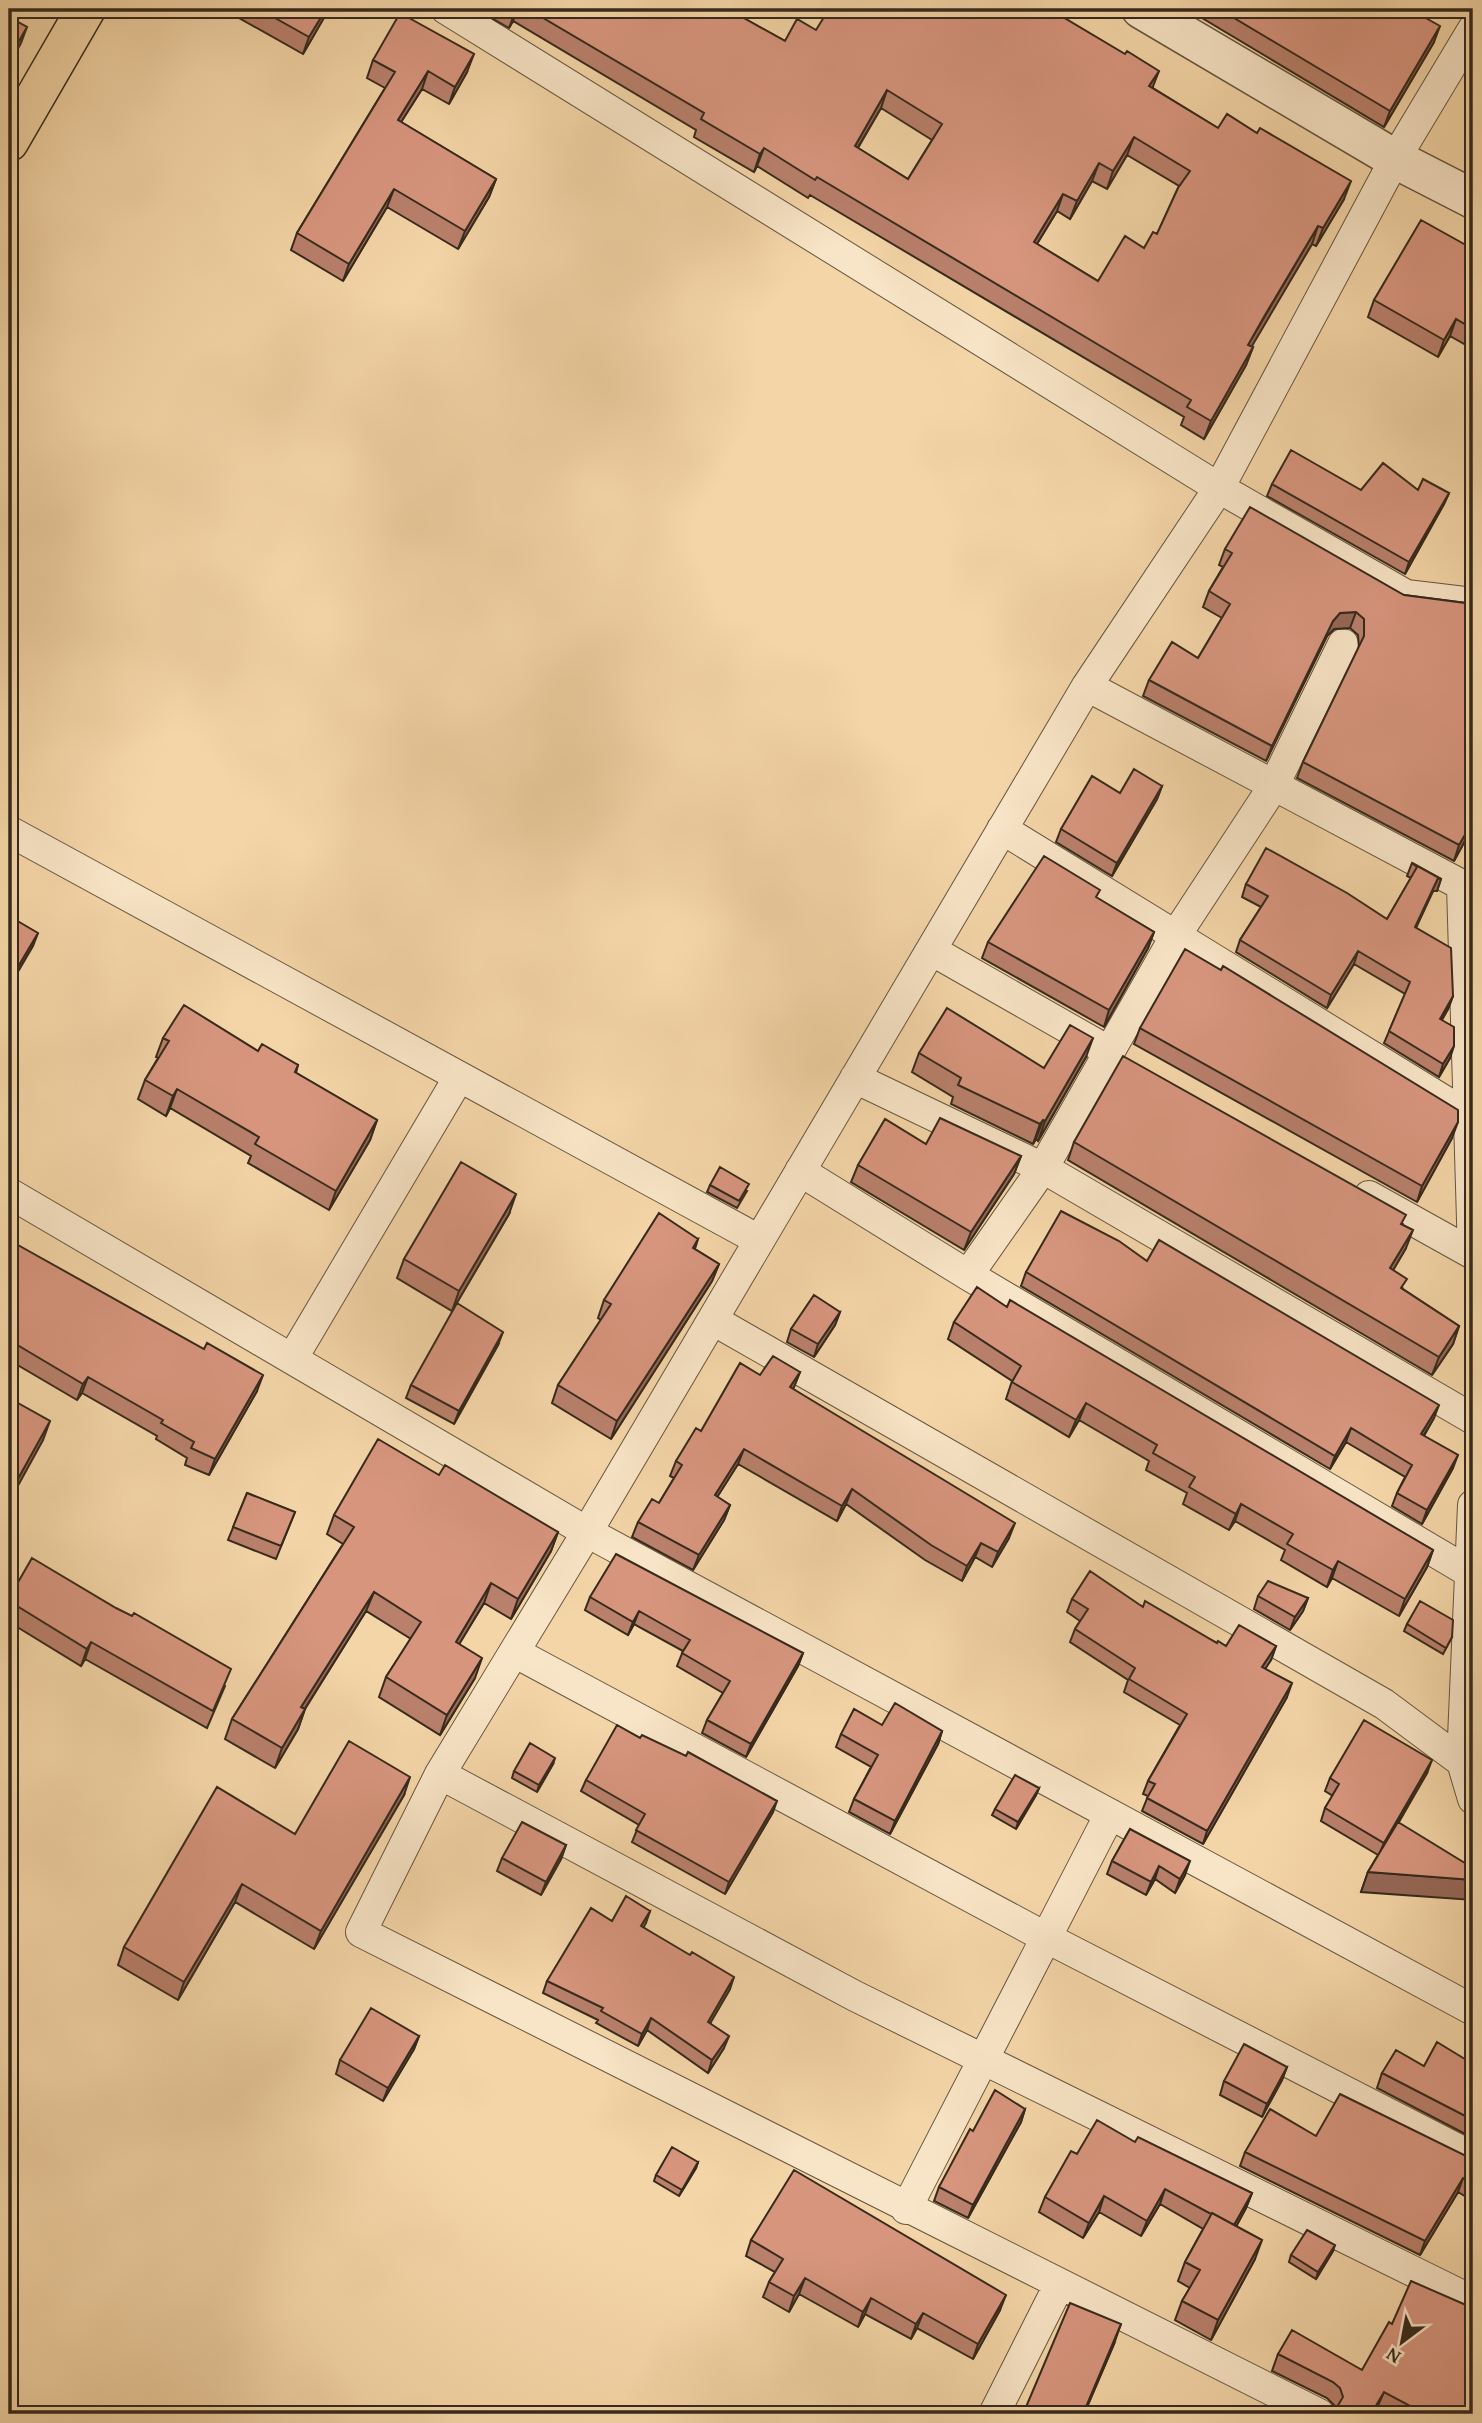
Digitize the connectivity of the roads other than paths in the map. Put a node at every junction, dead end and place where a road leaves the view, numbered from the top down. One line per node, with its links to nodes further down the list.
1 (86, 9): 5 (main road)
2 (446, 9): 8 (street)
3 (1141, 9): 6 (street)
4 (1473, 29): 6 (street)
5 (9, 142)
6 (1395, 159): 7 (street); 8 (street)
7 (1473, 199)
8 (1220, 488): 9 (street); 11 (street)
9 (1473, 603)
10 (1343, 644): 12 (street)
11 (1087, 685): 12 (street); 13 (street)
12 (1273, 788): 15 (street); 16 (street)
13 (1002, 829): 16 (street); 17 (street)
14 (9, 831): 19 (street)
15 (1467, 888): 21 (street)
16 (1176, 935): 18 (street); 21 (street)
17 (931, 950): 18 (street); 20 (street)
18 (1122, 1060): 22 (street)
19 (459, 1077): 26 (street); 30 (street)
20 (855, 1078): 22 (street); 23 (street)
21 (1469, 1115): 27 (street)
22 (1043, 1168): 28 (street); 31 (street)
23 (800, 1171): 26 (street); 28 (street)
24 (1340, 1180): 27 (street)
25 (9, 1193): 30 (street)
26 (760, 1240): 29 (street)
27 (1473, 1253)
28 (968, 1275): 34 (street)
29 (713, 1320): 33 (street); 36 (street)
30 (292, 1359): 33 (street)
31 (1473, 1419)
32 (1473, 1505): 34 (street)
33 (587, 1532): 35 (street); 39 (street)
34 (1469, 1572): 36 (street)
35 (514, 1652): 37 (street); 40 (street)
36 (1462, 1762): 38 (street)
37 (440, 1774): 42 (street); 44 (street)
38 (1473, 1799)
39 (1110, 1814): 40 (street); 41 (street)
40 (1047, 1938): 42 (street); 43 (street)
41 (1473, 2010)
42 (985, 2060): 44 (street); 46 (street)
43 (1473, 2157)
44 (906, 2209): 45 (street)
45 (1059, 2285): 47 (street); 48 (street)
46 (1473, 2301)
47 (994, 2414)
48 (1318, 2414)

